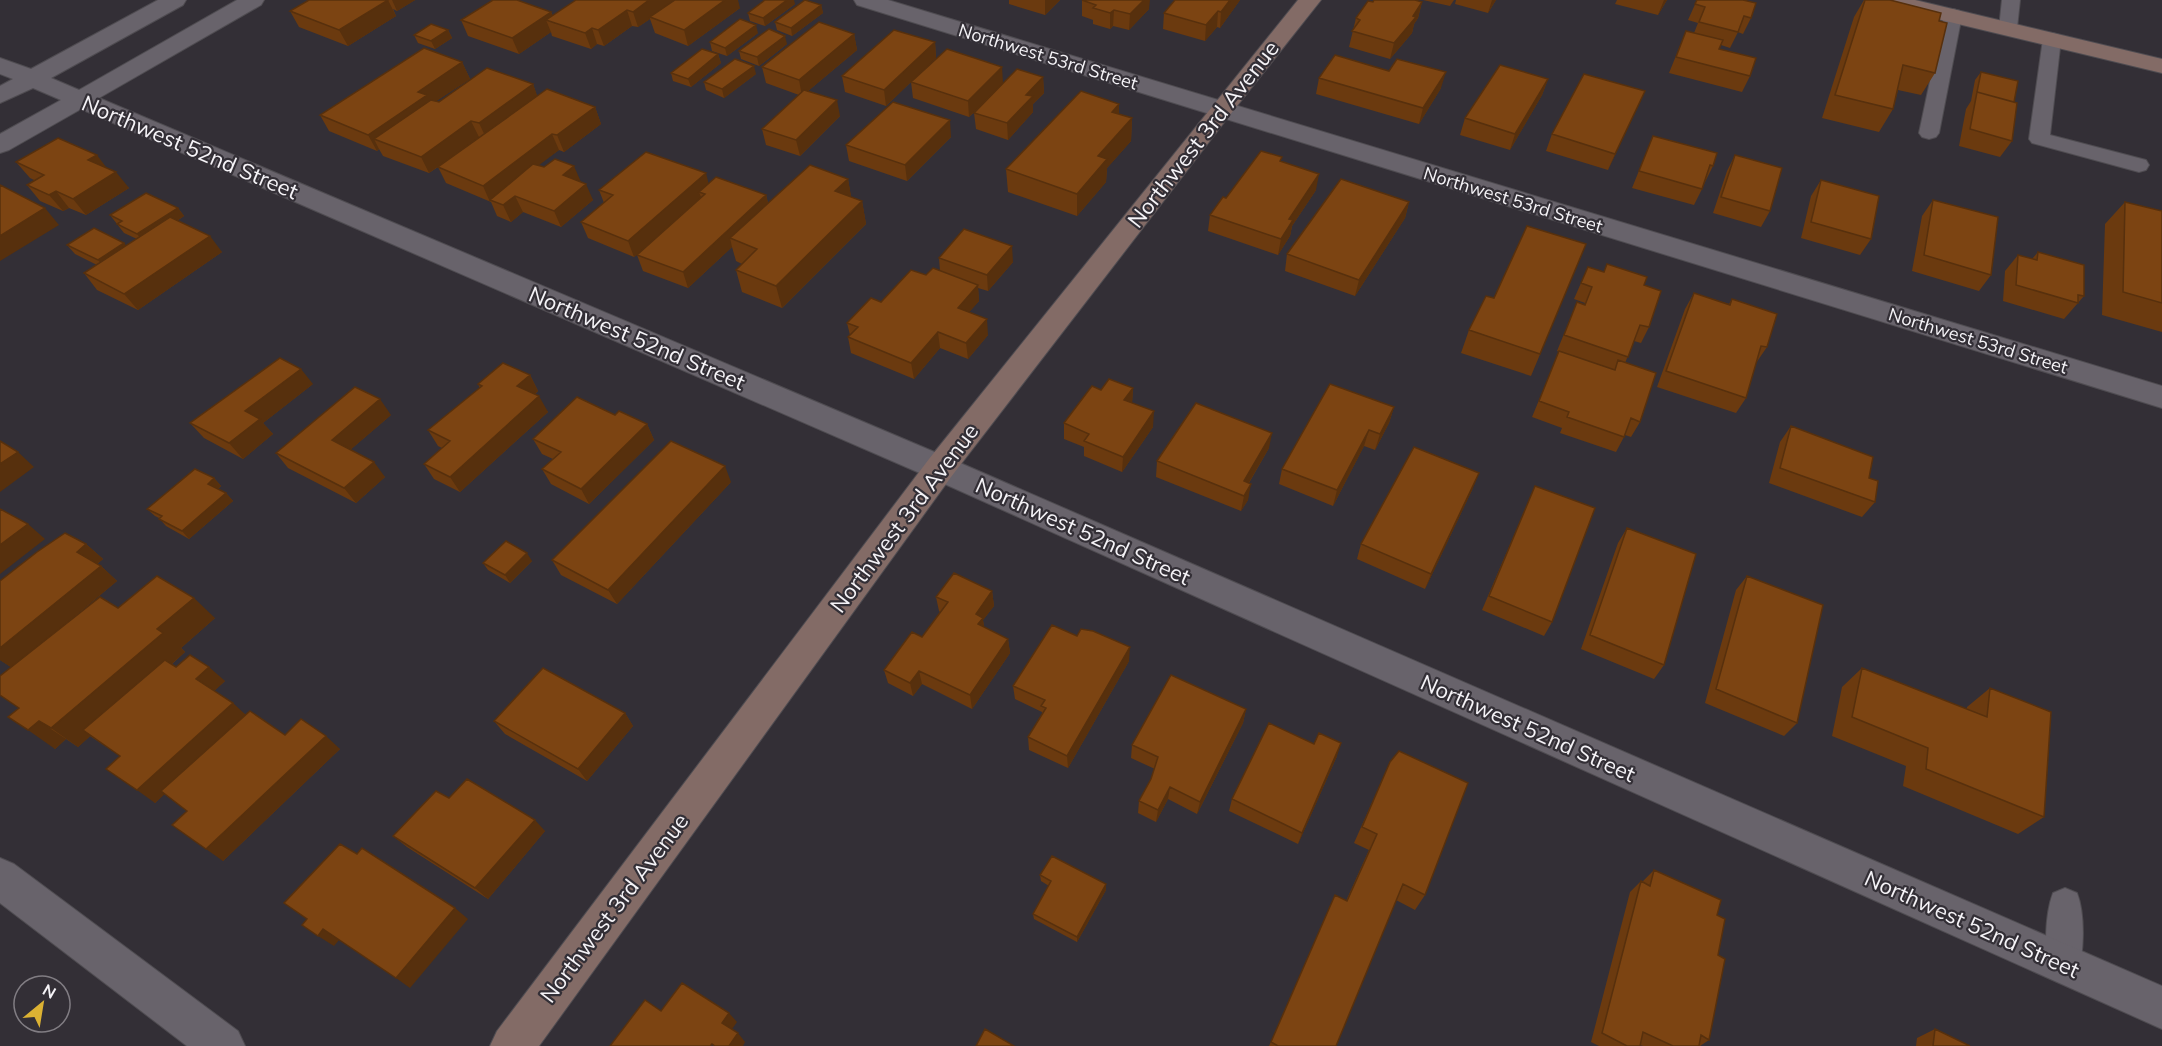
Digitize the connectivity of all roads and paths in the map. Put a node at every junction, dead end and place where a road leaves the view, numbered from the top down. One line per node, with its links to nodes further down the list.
1 (175, 0): 12 (street)
2 (253, 0): 14 (street)
3 (865, 0): 15 (street, Northwest 53rd Street)
4 (1310, 0): 15 (street, Northwest 3rd Avenue)
5 (1887, 0): 7 (street)
6 (2011, 0): 8 (lane)
7 (1953, 15): 8 (street); 16 (lane)
8 (2008, 28): 9 (street)
9 (2052, 39): 11 (street); 18 (lane)
10 (0, 65): 12 (street, Northwest 52nd Street)
11 (2162, 66)
12 (32, 78): 13 (street); 14 (street, Northwest 52nd Street)
13 (0, 96)
14 (79, 99): 17 (street); 20 (street, Northwest 52nd Street)
15 (1220, 111): 19 (street, Northwest 53rd Street); 20 (street, Northwest 3rd Avenue)
16 (1929, 133)
17 (0, 145)
18 (2139, 165)
19 (2162, 397)
20 (940, 468): 23 (street, Northwest 52nd Street); 26 (street, Northwest 3rd Avenue)
21 (0, 878): 25 (street)
22 (2065, 904): 23 (lane)
23 (2064, 964): 24 (street, Northwest 52nd Street)
24 (2162, 1008)
25 (223, 1046)
26 (512, 1046)

